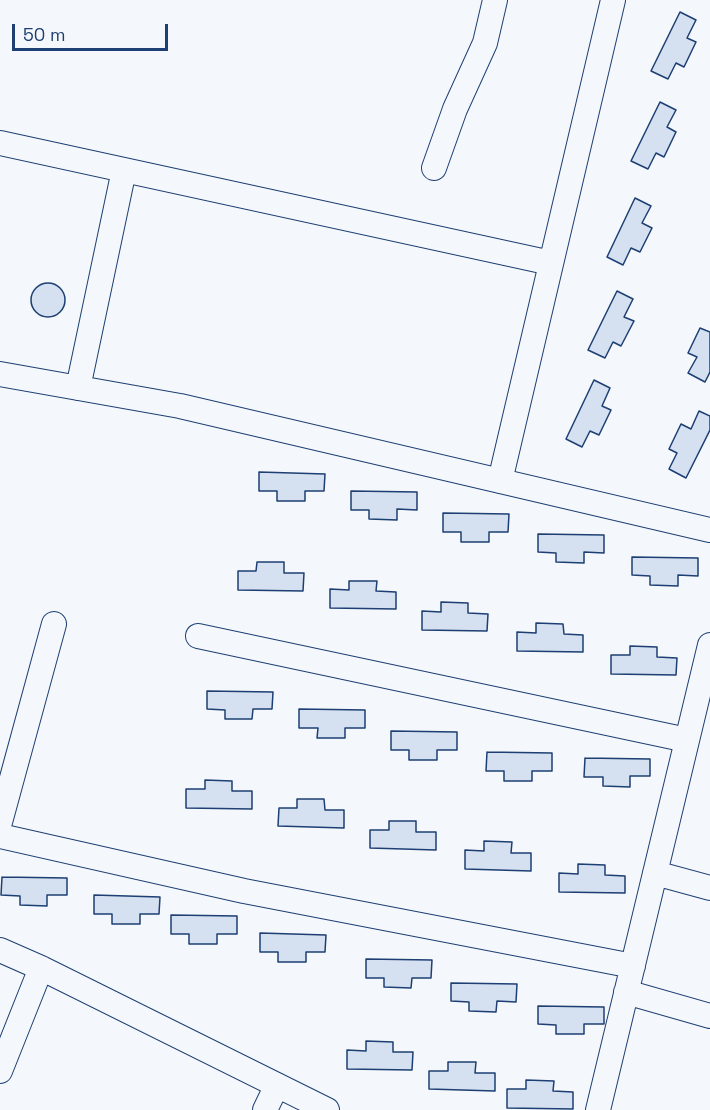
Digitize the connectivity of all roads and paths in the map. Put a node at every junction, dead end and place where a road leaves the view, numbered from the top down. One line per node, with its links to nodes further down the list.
1 (495, 0): 4 (street)
2 (612, 0): 6 (street)
3 (0, 143): 5 (street)
4 (434, 168)
5 (124, 170): 6 (street); 8 (street)
6 (551, 263): 9 (street)
7 (0, 374): 8 (street)
8 (78, 388): 9 (street)
9 (500, 481): 10 (street)
10 (710, 530)
11 (54, 624): 15 (street)
12 (198, 636): 14 (street)
13 (710, 645): 14 (street)
14 (687, 740): 17 (street)
15 (0, 822)
16 (0, 836): 20 (street)
17 (655, 873): 18 (street); 20 (street)
18 (710, 888)
19 (0, 950): 21 (street)
20 (633, 966): 22 (street)
21 (41, 968): 24 (street); 25 (street)
22 (626, 992): 23 (street); 28 (street)
23 (710, 1016)
24 (0, 1071)
25 (277, 1085): 26 (street); 27 (street)
26 (265, 1110)
27 (327, 1110)
28 (598, 1110)

